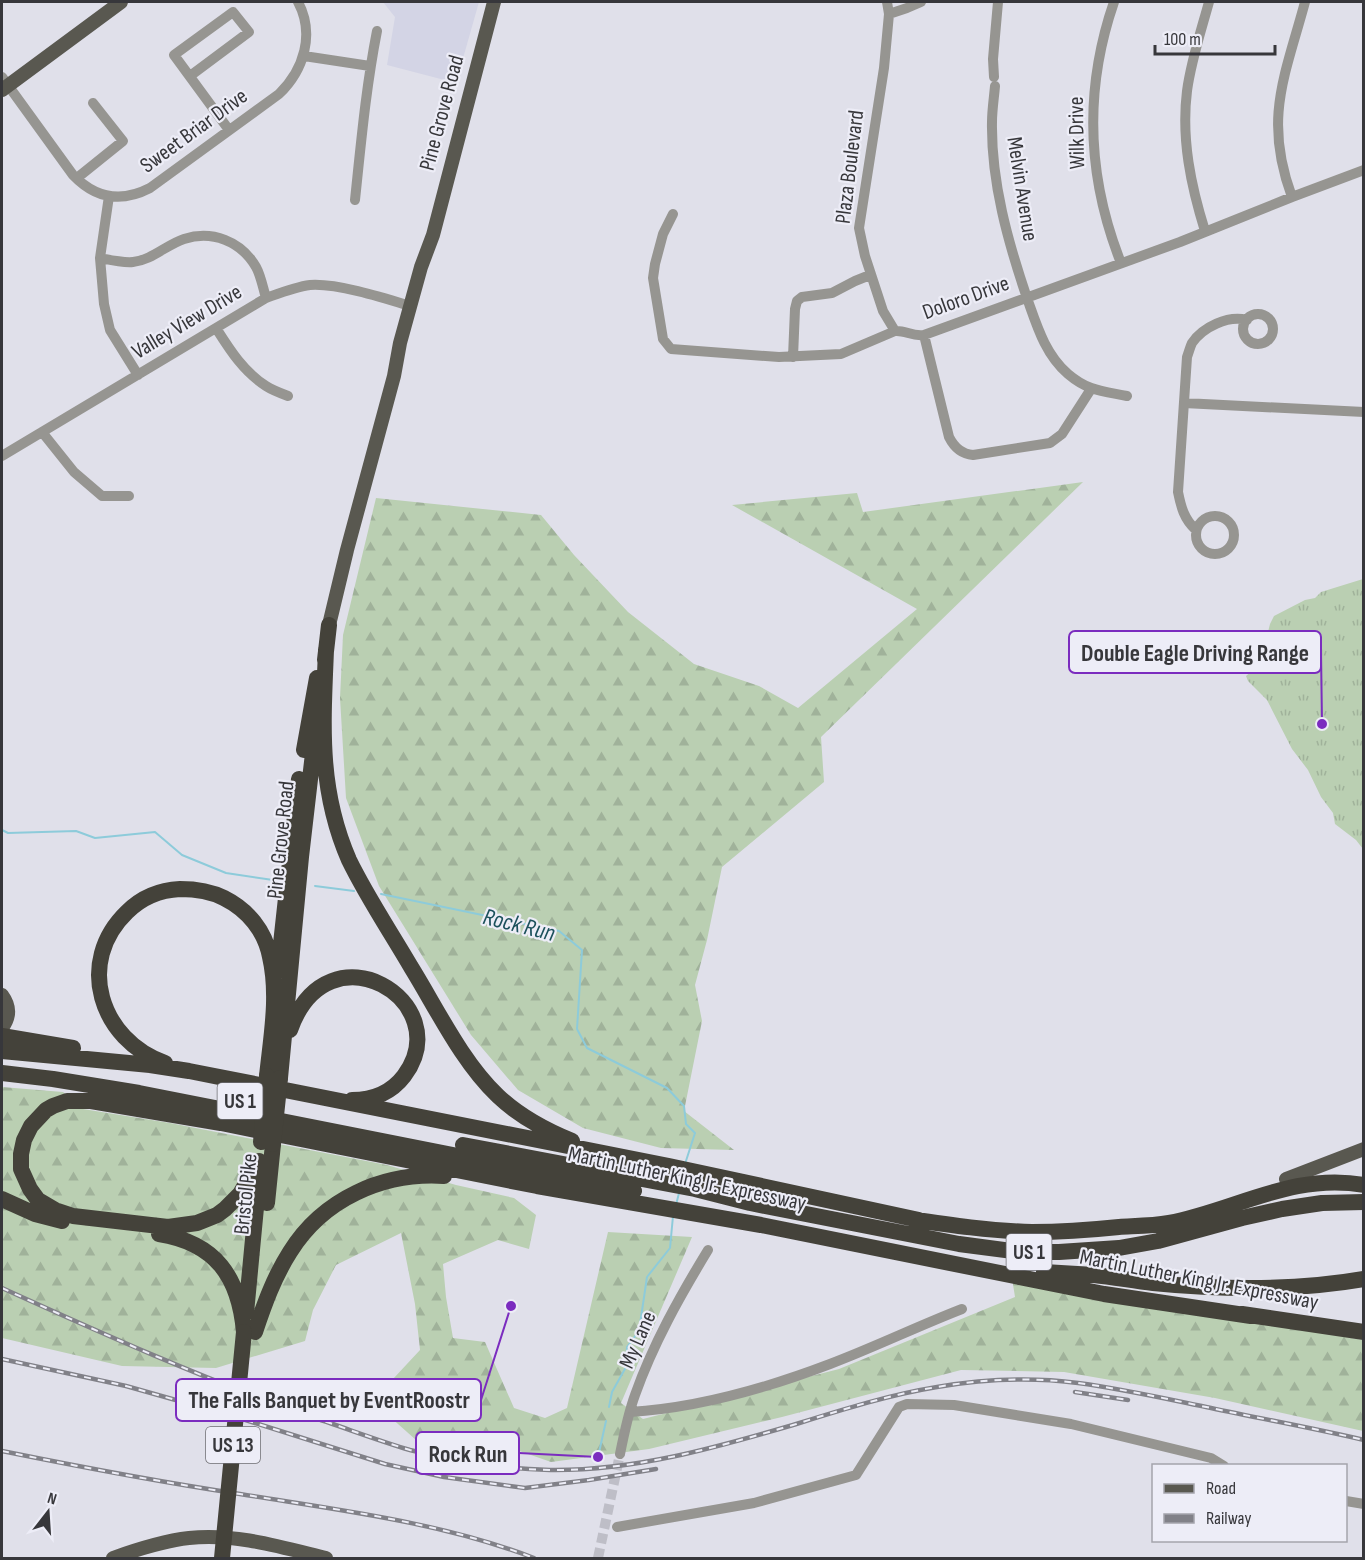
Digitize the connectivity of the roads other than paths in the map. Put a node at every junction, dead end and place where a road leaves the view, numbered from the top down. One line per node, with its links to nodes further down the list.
1 (121, 2): 15 (main road)
2 (298, 2): 12 (street, Sweet Briar Drive)
3 (494, 2): 25 (main road, Pine Grove Road)
4 (887, 2): 10 (street, Plaza Boulevard)
5 (921, 2): 10 (street)
6 (998, 2): 29 (street, Melvin Avenue)
7 (1114, 2): 27 (street, Wilk Drive)
8 (1209, 2): 24 (street)
9 (1305, 2): 21 (street)
10 (889, 14): 28 (street, Plaza Boulevard)
11 (377, 31): 13 (street)
12 (303, 56): 13 (street); 17 (street, Sweet Briar Drive)
13 (370, 66): 22 (street)
14 (190, 76): 14 (street); 17 (street)
15 (3, 84): 19 (street)
16 (93, 103): 19 (street)
17 (229, 130): 20 (street, Sweet Briar Drive)
18 (1364, 170): 21 (street, Doloro Drive)
19 (77, 178): 20 (street)
20 (109, 196): 26 (street)
21 (1292, 197): 24 (street, Doloro Drive)
22 (355, 200)
23 (673, 214): 36 (street, Doloro Drive)
24 (1205, 231): 27 (street, Doloro Drive)
25 (433, 235): 31 (main road, Pine Grove Road); 38 (main road, Pine Grove Road)
26 (100, 258): 30 (street); 37 (street)
27 (1120, 263): 29 (street, Doloro Drive)
28 (870, 275): 34 (street, Plaza Boulevard); 36 (street)
29 (1027, 297): 35 (street, Doloro Drive); 39 (street, Melvin Avenue)
30 (266, 298): 31 (street, Valley View Drive); 33 (street, Valley View Drive)
31 (410, 306): 38 (main road, Pine Grove Road)
32 (1246, 320): 42 (street)
33 (216, 328): 37 (street, Valley View Drive); 40 (street)
34 (895, 331): 35 (street, Doloro Drive); 36 (street, Doloro Drive)
35 (924, 335): 39 (street)
36 (793, 357)
37 (138, 375): 44 (street, Valley View Drive)
38 (394, 376): 48 (main road, Pine Grove Road)
39 (1091, 389): 41 (street)
40 (288, 396)
41 (1127, 396)
42 (1184, 403): 43 (street); 47 (street)
43 (1364, 412)
44 (42, 432): 45 (street, Valley View Drive); 46 (street)
45 (2, 456)
46 (129, 496)
47 (1196, 530)
48 (329, 625): 49 (highway, Pine Grove Road); 50 (highway, Pine Grove Road)
49 (326, 650): 55 (highway, Pine Grove Road); 64 (highway)
50 (275, 992): 58 (highway); 60 (highway, US 13)
51 (2, 995): 52 (main road)
52 (2, 1028)
53 (2, 1036): 57 (highway)
54 (2, 1051): 57 (highway)
55 (281, 1060): 60 (highway, Bristol Pike / US 13); 61 (highway)
56 (2, 1062): 69 (highway, Martin Luther King Jr. Expressway / US 1)
57 (150, 1065): 58 (highway)
58 (189, 1071): 61 (highway)
59 (2, 1073): 69 (highway, Martin Luther King Jr. Expressway / US 1)
60 (273, 1077): 62 (highway, Bristol Pike / US 13, bridge)
61 (334, 1100): 64 (highway)
62 (267, 1143): 65 (highway, US 13); 79 (highway, Bristol Pike / US 13)
63 (1364, 1149): 66 (main road)
64 (627, 1159): 69 (highway)
65 (259, 1161): 68 (highway); 79 (highway, US 13)
66 (1286, 1179): 73 (highway)
67 (1364, 1185): 73 (highway)
68 (537, 1186): 69 (highway); 79 (highway)
69 (662, 1186): 70 (highway); 70 (highway)
70 (694, 1192): 72 (highway, Martin Luther King Jr. Expressway / US 1); 73 (highway); 75 (highway, Martin Luther King Jr. Expressway / US 1); 78 (highway)
71 (2, 1199): 79 (highway)
72 (1364, 1202)
73 (1117, 1228)
74 (708, 1250): 81 (street, My Lane)
75 (1044, 1272): 76 (highway); 78 (highway, Martin Luther King Jr. Expressway / US 1)
76 (1364, 1279)
77 (962, 1309): 81 (street)
78 (1251, 1316): 80 (highway, Martin Luther King Jr. Expressway / US 1)
79 (249, 1332): 88 (highway, US 13, bridge); 89 (highway, US 13)
80 (1364, 1332)
81 (630, 1412): 82 (street, My Lane)
82 (620, 1454)
83 (1221, 1464): 86 (street)
84 (1347, 1501): 85 (street)
85 (1364, 1504)
86 (617, 1527)
87 (113, 1558): 90 (main road)
88 (222, 1558)
89 (233, 1558)
90 (326, 1558)

